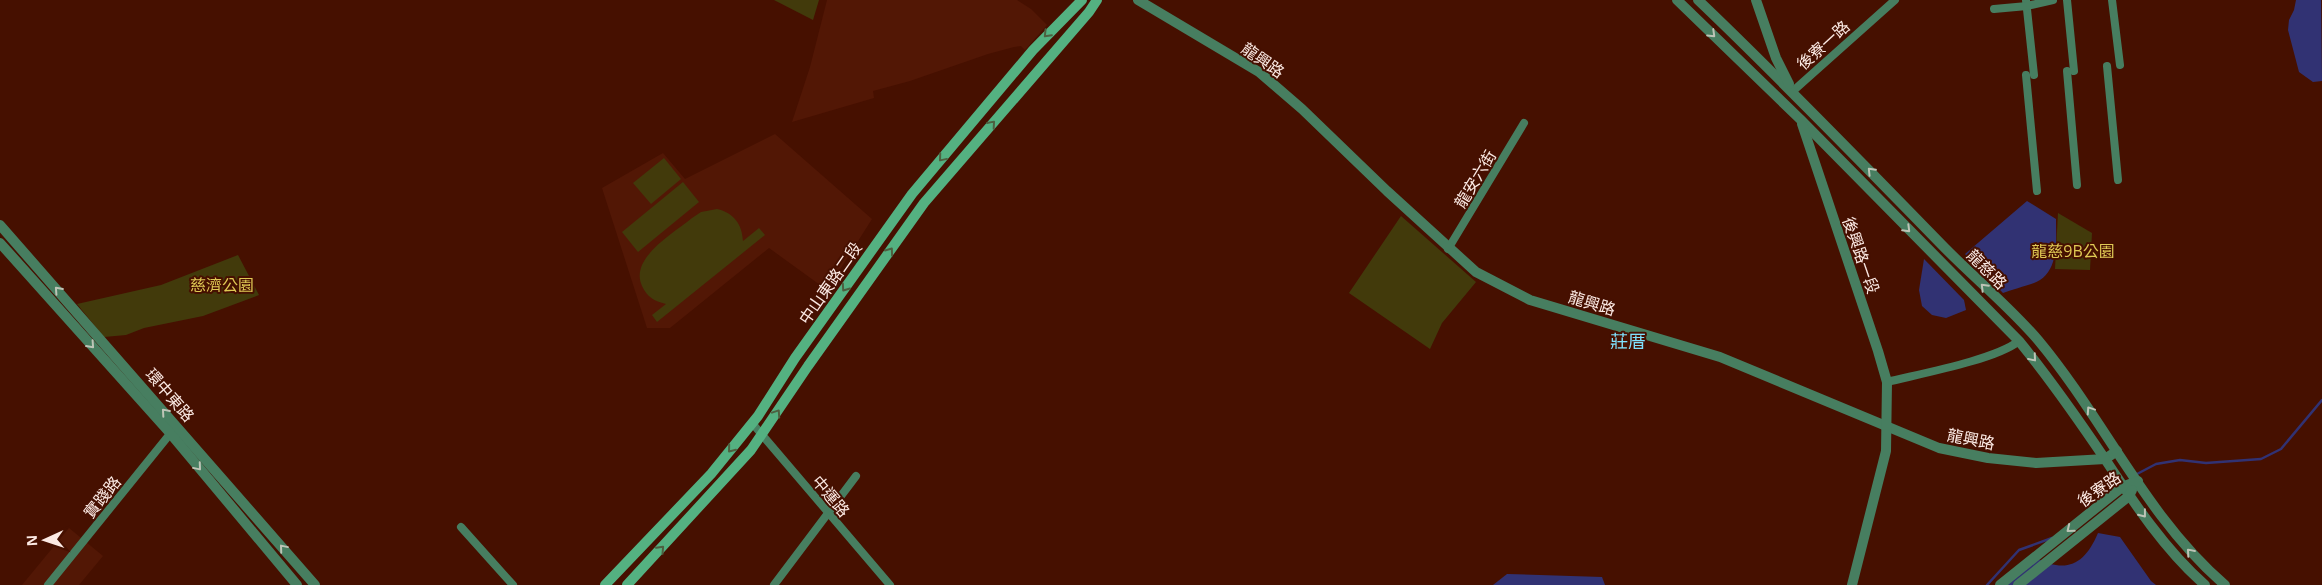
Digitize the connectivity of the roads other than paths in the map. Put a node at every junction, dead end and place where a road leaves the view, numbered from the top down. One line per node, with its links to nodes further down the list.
1 (1082, 0): 26 (main road, 中山東路二段, one-way to 26)
2 (1097, 0): 29 (main road, 中山東路二段, one-way to 2)
3 (1138, 0): 23 (street, 龍興路)
4 (1677, 0): 16 (street, 龍慈路, one-way to 16)
5 (1698, 0): 15 (street, 龍慈路)
6 (1756, 0): 15 (street, 後興路一段)
7 (1895, 0): 15 (street, 後寮一路)
8 (2053, 0): 11 (street)
9 (2066, 0): 19 (street)
10 (2112, 0): 13 (street)
11 (2027, 3): 12 (street); 20 (street)
12 (1994, 9)
13 (2120, 65)
14 (2107, 66): 18 (street)
15 (1793, 92): 16 (street, 後興路一段); 30 (street, 龍慈路, one-way to 15)
16 (1800, 119): 24 (street, 龍慈路, one-way to 24); 25 (street, 後興路一段)
17 (1524, 123): 23 (street, 龍安六街)
18 (2118, 180)
19 (2077, 185)
20 (2037, 191)
21 (0, 225): 28 (street, 環中東路, one-way to 21)
22 (0, 243): 28 (street, 環中東路, one-way to 28)
23 (1448, 248): 27 (street, 龍興路)
24 (2019, 342): 25 (street); 31 (street, 龍慈路, one-way to 31)
25 (1887, 382): 27 (street, 後興路一段)
26 (752, 423): 29 (street, 中運路); 42 (main road, 中山東路二段, one-way to 42)
27 (1887, 427): 31 (street, 龍興路); 46 (street, 後興路一段)
28 (173, 430): 38 (street, 實踐路); 39 (street, 環中東路, one-way to 39); 40 (street, 環中東路, one-way to 28)
29 (762, 435): 36 (street, 中運路); 43 (main road, 中山東路二段, one-way to 29)
30 (2117, 451): 31 (street); 33 (street, 龍慈路)
31 (2105, 459): 34 (street, 龍慈路)
32 (856, 476): 36 (street)
33 (2138, 481): 34 (street, 後寮路); 35 (street, 後寮路); 50 (street, 龍慈路, one-way to 33)
34 (2122, 487): 35 (street, 龍慈路); 47 (street, 後寮路, one-way to 47)
35 (2129, 496): 48 (street, 後寮路); 49 (street, 龍慈路, one-way to 49)
36 (829, 514): 44 (street); 45 (street, 中運路)
37 (461, 527): 41 (street)
38 (48, 585)
39 (297, 585)
40 (315, 585)
41 (513, 585)
42 (605, 585)
43 (628, 585)
44 (774, 585)
45 (890, 585)
46 (1852, 585)
47 (2000, 585)
48 (2018, 585)
49 (2205, 585)
50 (2225, 585)

